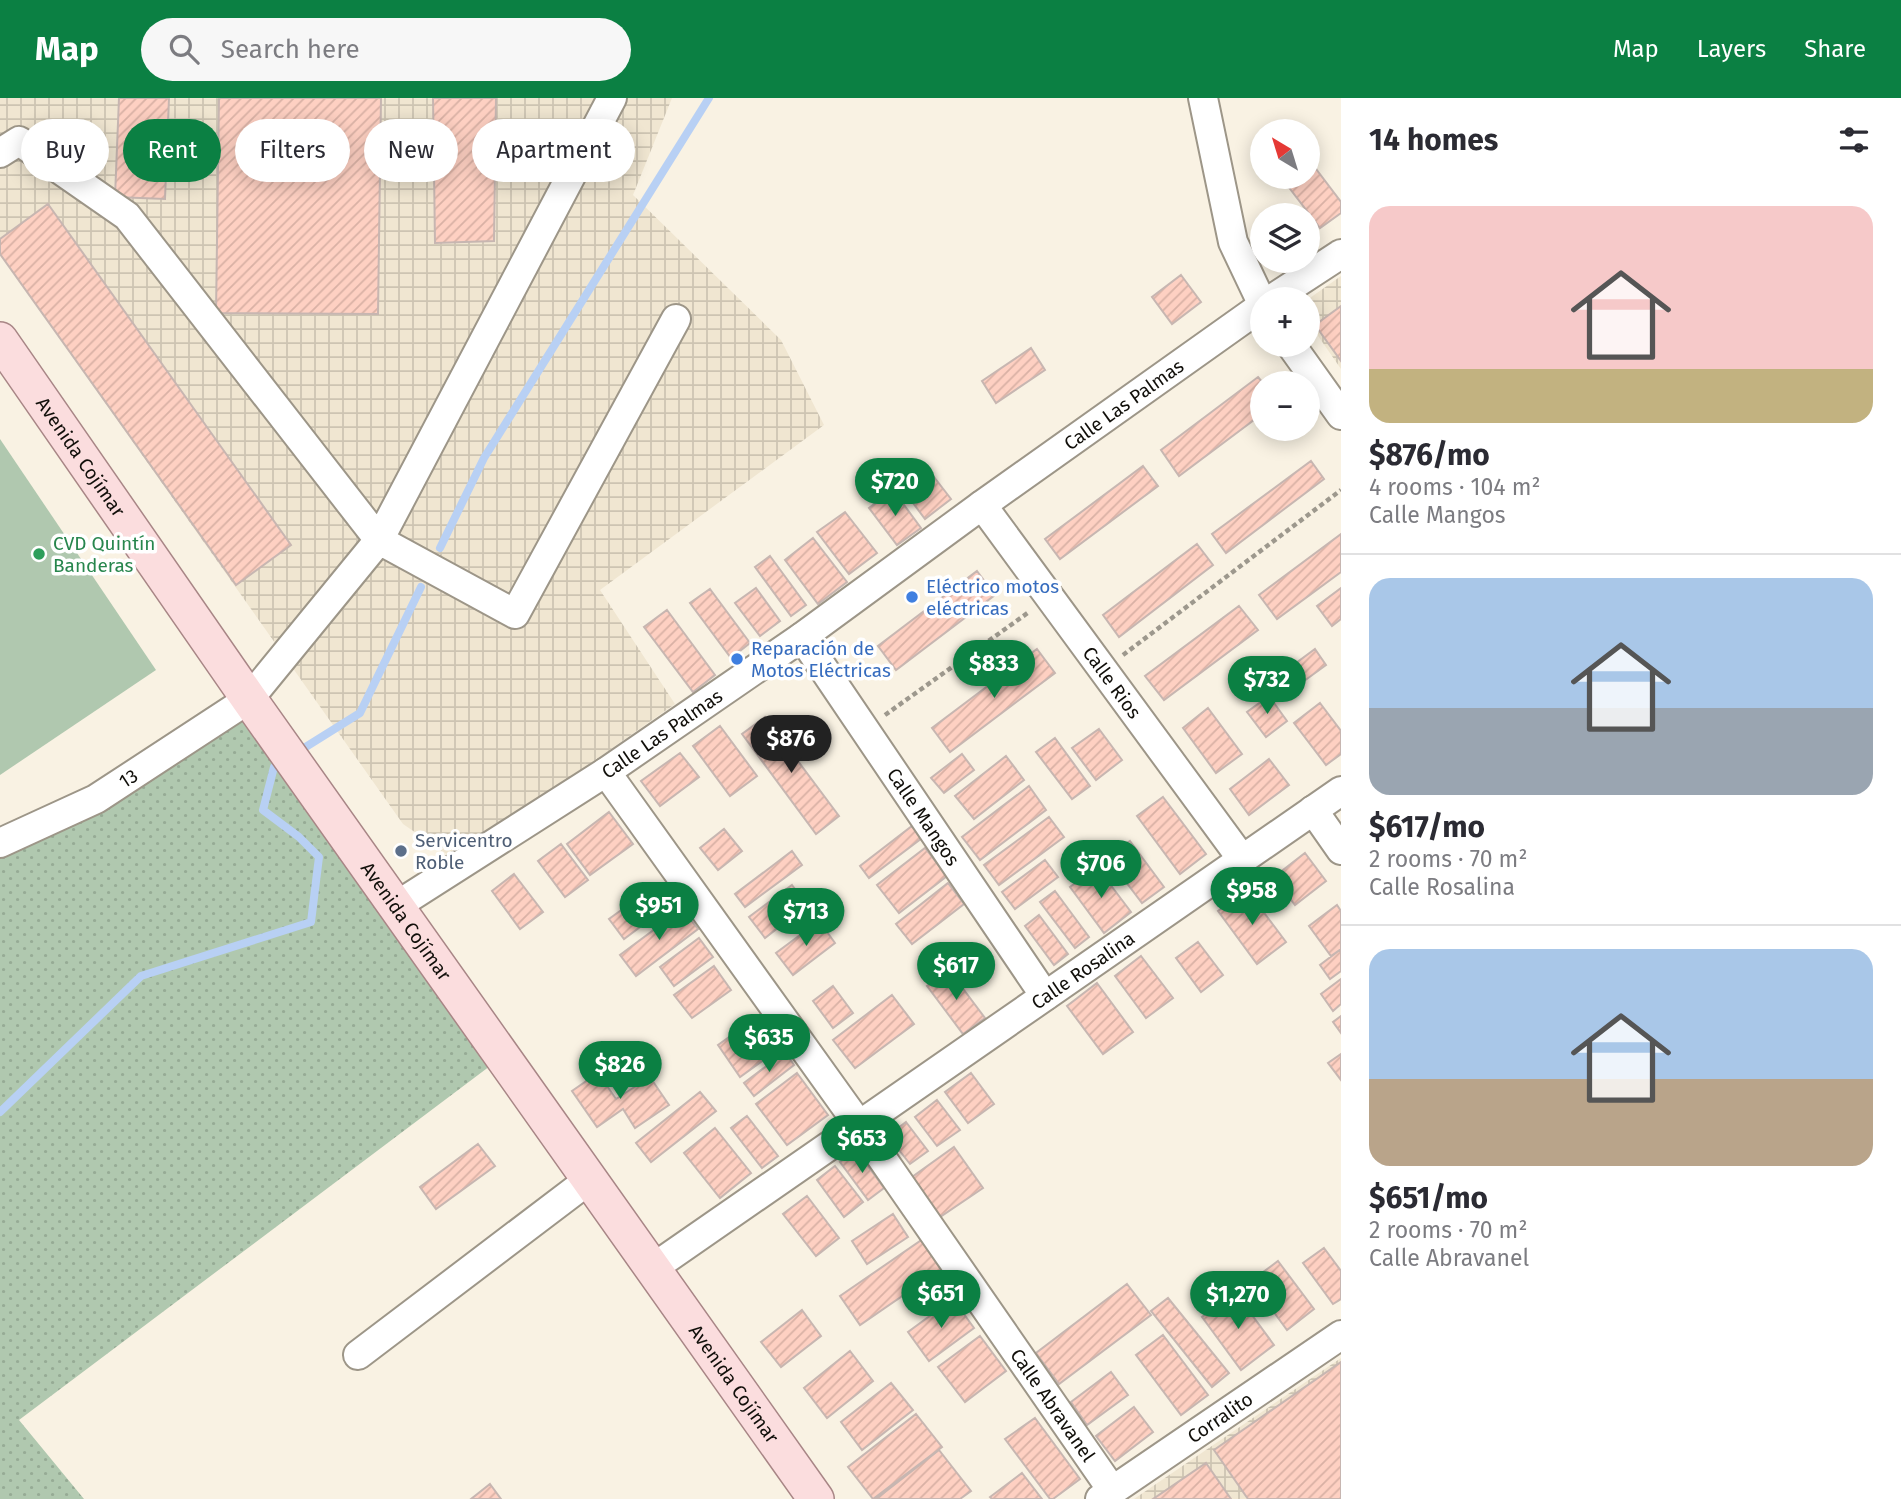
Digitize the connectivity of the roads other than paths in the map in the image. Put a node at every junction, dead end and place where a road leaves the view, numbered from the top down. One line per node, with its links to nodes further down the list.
1 (612, 98): 13 (street, 13)
2 (1203, 98): 5 (street)
3 (0, 153): 13 (street)
4 (1341, 254): 6 (street)
5 (1254, 287)
6 (1290, 287)
7 (1250, 313): 12 (street, Calle Las Palmas)
8 (676, 319): 13 (street)
9 (0, 340): 15 (main road, Avenida Cojímar)
10 (1300, 357): 11 (street)
11 (1341, 415)
12 (982, 505): 14 (street, Calle Las Palmas); 21 (street, Calle Rios)
13 (379, 540): 15 (street, 13)
14 (802, 637): 16 (street, Calle Las Palmas); 23 (street, Calle Mangos)
15 (249, 699): 19 (street, 13); 22 (main road, Avenida Cojímar)
16 (606, 772): 22 (street, Calle Las Palmas); 24 (street, Calle Abravanel)
17 (1341, 791): 18 (street, Calle Rosalina)
18 (1313, 810): 20 (street); 21 (street, Calle Rosalina)
19 (0, 843)
20 (1341, 850)
21 (1242, 859): 23 (street, Calle Rosalina)
22 (396, 906): 25 (main road, Avenida Cojímar)
23 (1045, 996): 24 (street, Calle Rosalina)
24 (859, 1125): 26 (street, Calle Rosalina); 29 (street, Calle Abravanel)
25 (590, 1179): 26 (main road, Avenida Cojímar); 28 (street)
26 (653, 1268): 30 (main road, Avenida Cojímar)
27 (1341, 1335): 29 (street, Corralito)
28 (358, 1355)
29 (1106, 1495)
30 (816, 1499)

